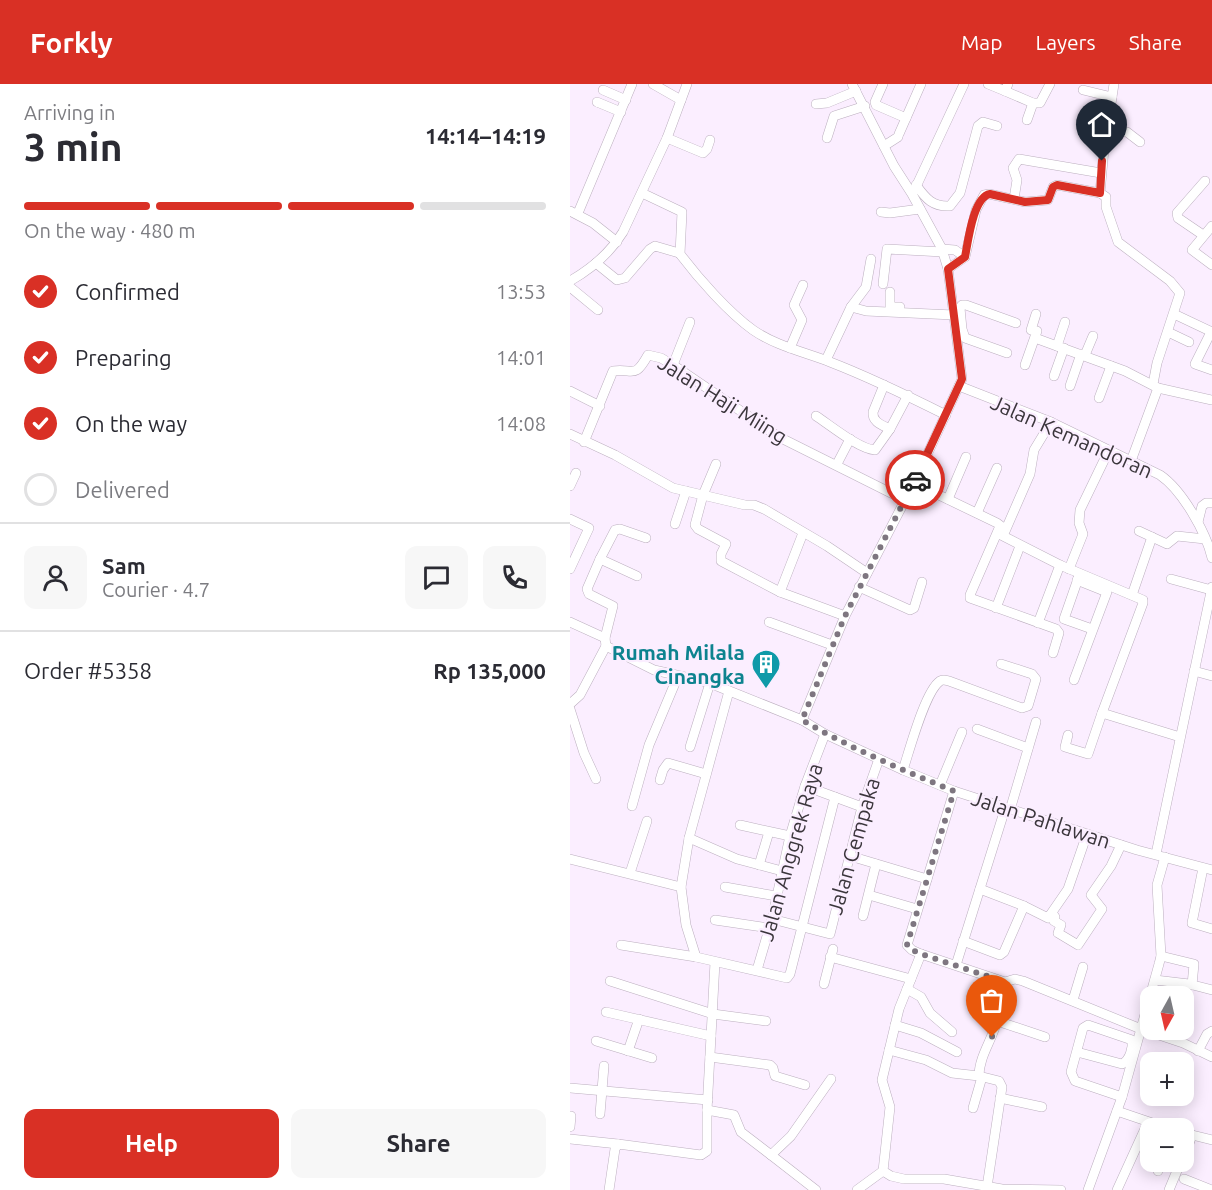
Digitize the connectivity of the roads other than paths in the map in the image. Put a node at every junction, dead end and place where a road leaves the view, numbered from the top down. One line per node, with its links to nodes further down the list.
1 (632, 84): 15 (street)
2 (653, 84): 16 (street)
3 (687, 84): 16 (street)
4 (883, 84): 22 (street)
5 (921, 84): 22 (street)
6 (964, 84): 33 (street)
7 (988, 84): 11 (street)
8 (1050, 84): 18 (street)
9 (1114, 84): 14 (street)
10 (854, 88): 19 (street); 20 (street)
11 (1006, 88): 18 (street)
12 (603, 90): 15 (street)
13 (1083, 90): 14 (street)
14 (1112, 97): 25 (street)
15 (626, 100): 21 (street)
16 (681, 100): 26 (street)
17 (597, 102): 21 (street)
18 (1033, 103): 23 (street)
19 (816, 104)
20 (865, 106): 27 (street); 30 (street)
21 (621, 112): 38 (street)
22 (906, 118): 30 (street)
23 (1027, 120)
24 (997, 126): 33 (street)
25 (1107, 131): 29 (street); 31 (street)
26 (667, 138): 28 (street); 35 (street)
27 (827, 138)
28 (710, 140)
29 (1140, 142)
30 (884, 146): 33 (street)
31 (1101, 173): 34 (street); 36 (street)
32 (1205, 181): 41 (street)
33 (914, 190): 37 (street)
34 (1100, 193): 36 (street); 59 (street)
35 (642, 194): 42 (street); 44 (street)
36 (1014, 199): 45 (street)
37 (920, 209): 39 (street); 43 (street)
38 (574, 212): 42 (street)
39 (881, 212)
40 (1212, 226): 41 (street)
41 (1203, 235): 48 (street)
42 (617, 242): 47 (street)
43 (943, 251): 45 (street); 49 (street); 51 (street)
44 (679, 253): 47 (street); 69 (street)
45 (965, 257): 49 (street)
46 (871, 259): 55 (street)
47 (596, 263): 50 (street)
48 (1212, 265)
49 (947, 274): 57 (street)
50 (570, 281)
51 (883, 284)
52 (803, 285): 69 (street)
53 (570, 287): 56 (street)
54 (890, 292): 57 (street)
55 (851, 307): 57 (street); 72 (street)
56 (598, 310)
57 (955, 311): 62 (street); 70 (street); 79 (street)
58 (1036, 314): 66 (street)
59 (1174, 314): 63 (street); 64 (street)
60 (690, 322): 73 (street)
61 (1065, 322): 68 (street)
62 (1016, 323)
63 (1168, 332): 67 (street); 81 (street)
64 (1212, 332): 76 (street)
65 (1093, 336): 71 (street)
66 (1035, 338): 68 (street); 74 (street)
67 (1189, 342)
68 (1060, 347): 71 (street); 77 (street)
69 (790, 348): 72 (street)
70 (1007, 353)
71 (1083, 355): 75 (street); 80 (street)
72 (826, 360): 78 (street)
73 (673, 365): 86 (street, Jalan Haji Miing); 98 (street, Jalan Haji Miing)
74 (1025, 365)
75 (1111, 366): 81 (street); 84 (street)
76 (1212, 370)
77 (1054, 376)
78 (884, 385): 83 (street); 90 (street)
79 (959, 386): 87 (street); 89 (street, Jalan Kemandoran)
80 (1070, 386)
81 (1156, 386): 85 (street); 96 (street)
82 (570, 391): 86 (street)
83 (908, 395): 87 (street); 90 (street)
84 (1099, 398)
85 (1212, 400)
86 (600, 406): 93 (street, Jalan Haji Miing)
87 (946, 415): 101 (street)
88 (816, 416): 92 (street)
89 (1051, 422): 94 (street, Jalan Kemandoran); 112 (street)
90 (890, 429): 92 (street)
91 (570, 434): 93 (street)
92 (850, 439): 98 (street)
93 (584, 442): 103 (street)
94 (1109, 450): 96 (street, Jalan Kemandoran); 121 (street)
95 (966, 457): 105 (street)
96 (1131, 461): 110 (street, Jalan Kemandoran)
97 (716, 464): 104 (street)
98 (837, 464): 106 (street, Jalan Haji Miing)
99 (997, 468): 108 (street)
100 (576, 473): 102 (street)
101 (914, 483): 105 (street); 106 (street)
102 (570, 486)
103 (686, 491): 104 (street); 111 (street)
104 (703, 495): 114 (street); 130 (street)
105 (948, 499): 108 (street)
106 (905, 500): 123 (street)
107 (1212, 503): 110 (street)
108 (976, 513): 112 (street)
109 (570, 519): 122 (street)
110 (1198, 522): 117 (street, Jalan Kemandoran)
111 (675, 524)
112 (1003, 527): 118 (street); 132 (street)
113 (1139, 531): 115 (street)
114 (803, 533): 123 (street); 130 (street)
115 (1152, 537): 117 (street); 131 (street)
116 (646, 538): 120 (street)
117 (1205, 539): 119 (street, Jalan Kemandoran)
118 (1020, 546): 121 (street); 132 (street)
119 (1212, 558)
120 (600, 559): 124 (street); 138 (street)
121 (1065, 567): 125 (street); 136 (street)
122 (570, 569)
123 (867, 573): 128 (street)
124 (637, 576)
125 (1078, 577): 131 (street); 137 (street); 137 (street)
126 (1171, 579): 129 (street)
127 (922, 582): 128 (street)
128 (859, 587): 133 (street)
129 (1212, 588): 142 (street)
130 (780, 592): 133 (street)
131 (1132, 595): 150 (street)
132 (996, 608): 136 (street)
133 (845, 616): 139 (street)
134 (570, 622): 138 (street, Jalan Pahlawan)
135 (769, 622): 139 (street)
136 (1038, 623): 140 (street)
137 (1092, 629): 145 (street)
138 (606, 642): 143 (street, Jalan Pahlawan); 148 (street)
139 (832, 645): 151 (street)
140 (1053, 653)
141 (1001, 664): 161 (street)
142 (1194, 671): 144 (street); 157 (street)
143 (678, 676): 146 (street, Jalan Pahlawan); 169 (street)
144 (1212, 676)
145 (1074, 680)
146 (710, 683): 147 (street, Jalan Pahlawan); 158 (street)
147 (729, 691): 151 (street, Jalan Pahlawan); 162 (street)
148 (570, 704)
149 (570, 709): 163 (street)
150 (1102, 712): 156 (street); 157 (street)
151 (802, 720): 155 (street, Jalan Pahlawan)
152 (1036, 722): 159 (street)
153 (977, 729): 159 (street)
154 (962, 732): 165 (street)
155 (825, 734): 160 (street, Jalan Pahlawan); 166 (street, Jalan Anggrek Raya)
156 (1068, 735)
157 (1180, 737): 180 (street)
158 (690, 747)
159 (1028, 748): 171 (street)
160 (879, 759): 161 (street, Jalan Pahlawan); 170 (street, Jalan Cempaka)
161 (903, 770): 165 (street, Jalan Pahlawan)
162 (706, 774): 164 (street); 177 (street)
163 (596, 779)
164 (660, 780)
165 (940, 785): 167 (street, Jalan Pahlawan)
166 (805, 786): 168 (street); 176 (street, Jalan Anggrek Raya)
167 (954, 791): 171 (street, Jalan Pahlawan); 187 (street)
168 (835, 797): 170 (street); 199 (street)
169 (632, 806)
170 (862, 807): 179 (street, Jalan Cempaka)
171 (1008, 809): 175 (street, Jalan Pahlawan); 190 (street)
172 (646, 821): 186 (street)
173 (740, 825): 174 (street)
174 (769, 832): 176 (street); 183 (street)
175 (1088, 834): 178 (street, Jalan Pahlawan); 195 (street)
176 (790, 836): 185 (street, Jalan Anggrek Raya)
177 (689, 838): 183 (street); 188 (street)
178 (1121, 845): 180 (street, Jalan Pahlawan); 195 (street)
179 (850, 856): 182 (street); 199 (street, Jalan Cempaka)
180 (1160, 856): 184 (street, Jalan Pahlawan); 204 (street)
181 (570, 859): 186 (street)
182 (876, 864): 187 (street); 191 (street)
183 (759, 865): 185 (street)
184 (1208, 869): 200 (street)
185 (782, 871): 192 (street, Jalan Anggrek Raya)
186 (630, 873): 188 (street)
187 (927, 879): 194 (street)
188 (681, 887): 205 (street)
189 (725, 887): 192 (street)
190 (980, 889): 193 (street); 201 (street)
191 (869, 895): 194 (street); 196 (street)
192 (776, 896): 198 (street, Jalan Anggrek Raya)
193 (1024, 906): 195 (street); 201 (street)
194 (917, 909): 203 (street)
195 (1052, 914)
196 (863, 916)
197 (715, 920): 198 (street)
198 (771, 923): 199 (street); 209 (street, Jalan Anggrek Raya)
199 (803, 927): 209 (street)
200 (1212, 929)
201 (963, 941): 207 (street)
202 (621, 945): 205 (street)
203 (921, 954): 207 (street); 210 (street)
204 (1161, 956): 211 (street); 215 (street)
205 (696, 957): 206 (street)
206 (715, 962): 209 (street); 221 (street)
207 (956, 965): 213 (street)
208 (1083, 968): 219 (street)
209 (757, 970)
210 (910, 979): 214 (street); 217 (street)
211 (1155, 980): 215 (street); 216 (street)
212 (610, 981): 221 (street)
213 (1005, 982): 219 (street); 224 (street)
214 (824, 984)
215 (1192, 985): 218 (street)
216 (1153, 986)
217 (907, 989): 225 (street); 228 (street)
218 (1212, 990)
219 (1073, 1000): 226 (street)
220 (606, 1012): 222 (street)
221 (713, 1014): 223 (street); 230 (street)
222 (639, 1019): 230 (street); 235 (street)
223 (766, 1021)
224 (997, 1022): 231 (street); 243 (street)
225 (895, 1025): 234 (street); 237 (street)
226 (1140, 1029)
227 (1212, 1031): 236 (street)
228 (952, 1032)
229 (1140, 1033): 248 (street)
230 (711, 1036): 240 (street)
231 (1045, 1037)
232 (1170, 1040): 236 (street)
233 (596, 1041): 235 (street)
234 (889, 1050): 243 (street); 264 (street)
235 (628, 1051): 239 (street)
236 (1198, 1051): 241 (street)
237 (957, 1052)
238 (1077, 1052): 238 (street); 248 (street)
239 (652, 1058)
240 (710, 1058): 245 (street); 250 (street)
241 (1212, 1058)
242 (604, 1066): 247 (street)
243 (981, 1076): 249 (street); 252 (street)
244 (831, 1079): 263 (street)
245 (804, 1085)
246 (570, 1088): 247 (street)
247 (602, 1091): 250 (street); 254 (street)
248 (1122, 1097): 253 (street)
249 (1000, 1098): 251 (street); 267 (street)
250 (707, 1105): 262 (street); 263 (street)
251 (1042, 1107)
252 (973, 1108)
253 (1117, 1111): 256 (street); 272 (street)
254 (600, 1114)
255 (571, 1116): 257 (street)
256 (1140, 1119)
257 (570, 1128)
258 (1194, 1136): 261 (street)
259 (1140, 1138): 273 (street)
260 (570, 1139): 262 (street)
261 (1212, 1140)
262 (618, 1144): 268 (street)
263 (771, 1155): 269 (street)
264 (883, 1171): 267 (street); 270 (street)
265 (1177, 1172): 274 (street)
266 (1184, 1179): 275 (street)
267 (987, 1187): 271 (street)
268 (609, 1190)
269 (816, 1190)
270 (857, 1190)
271 (1060, 1190)
272 (1088, 1190)
273 (1117, 1190)
274 (1169, 1190)
275 (1212, 1190)

